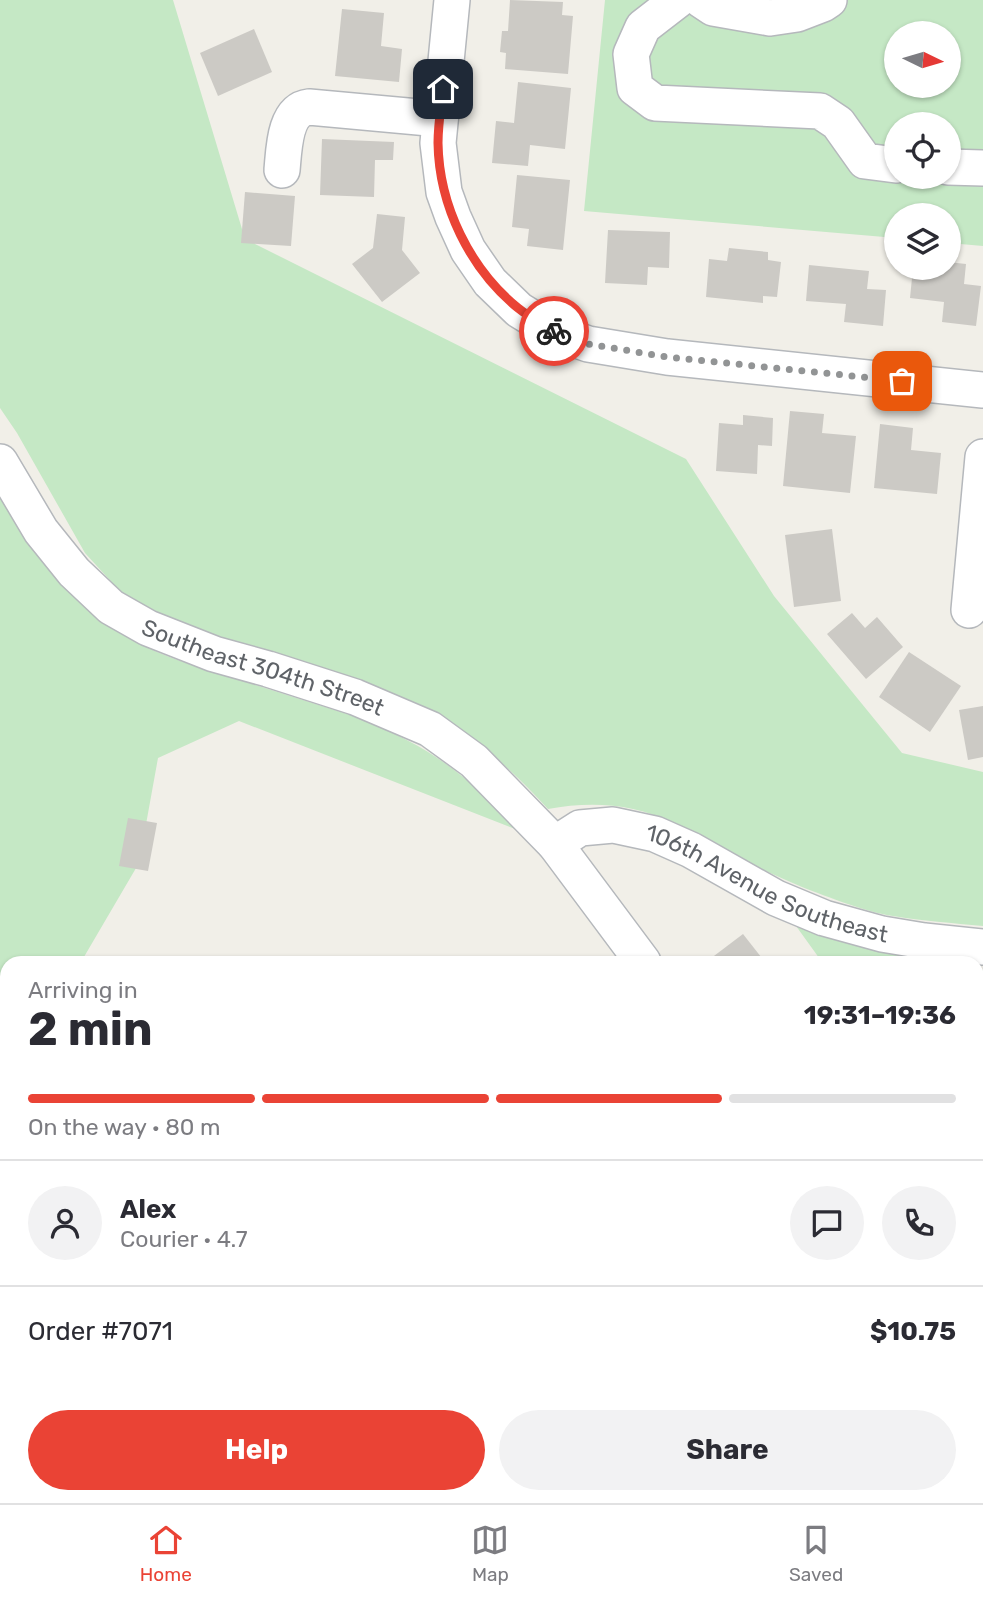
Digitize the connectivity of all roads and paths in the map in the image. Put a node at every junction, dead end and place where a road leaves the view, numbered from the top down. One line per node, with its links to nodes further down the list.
1 (452, 0): 5 (street)
2 (678, 0): 6 (street)
3 (701, 0): 4 (street)
4 (829, 0)
5 (440, 119): 9 (street); 10 (street)
6 (884, 163)
7 (961, 167): 8 (street)
8 (983, 168)
9 (282, 170)
10 (983, 390)
11 (983, 457): 13 (street)
12 (0, 462): 14 (street, Southeast 304th Street)
13 (969, 610)
14 (555, 844): 15 (street, 106th Avenue Southeast); 16 (street, Southeast 304th Street)
15 (983, 947)
16 (639, 956)

